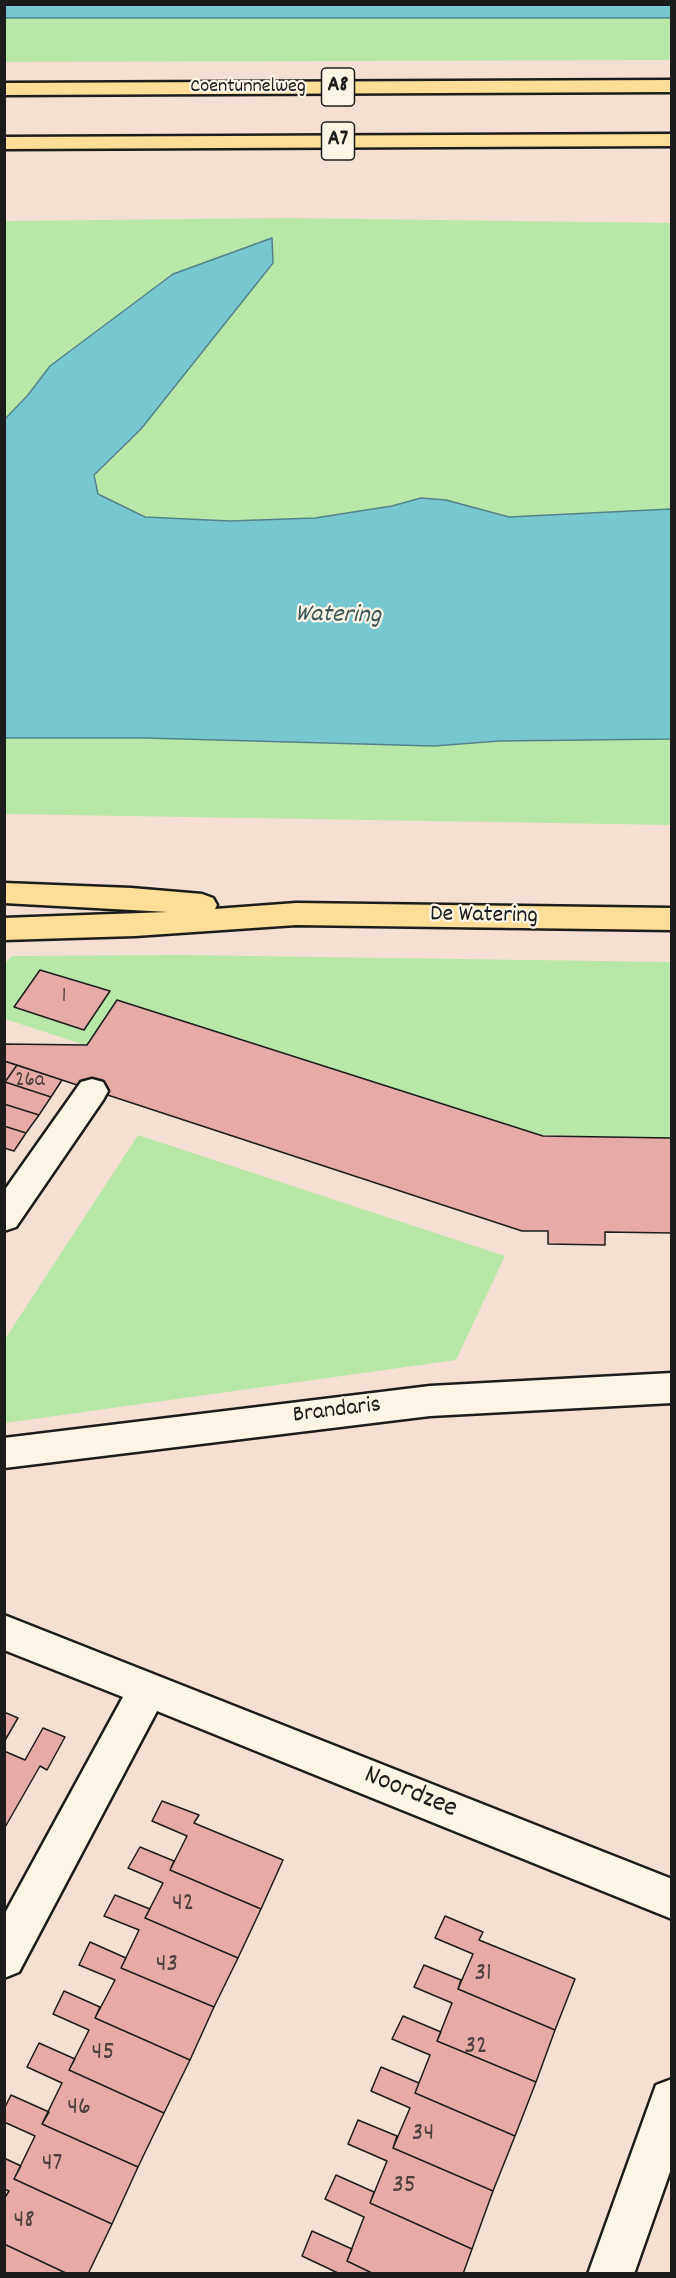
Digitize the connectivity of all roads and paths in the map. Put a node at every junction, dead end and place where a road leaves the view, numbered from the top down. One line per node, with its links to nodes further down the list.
1 (672, 86): 2 (main road, Coentunnelweg / A8)
2 (4, 89)
3 (672, 140): 4 (main road, A7)
4 (4, 143)
5 (4, 893): 6 (main road, De Watering)
6 (296, 914): 7 (main road, De Watering); 8 (main road, De Watering)
7 (672, 919)
8 (4, 929)
9 (92, 1091): 10 (street)
10 (4, 1218)
11 (672, 1388): 12 (street, Brandaris)
12 (4, 1453)
13 (4, 1632): 14 (street, Noordzee)
14 (148, 1689): 15 (street, Noordzee); 16 (street)
15 (672, 1899)
16 (4, 1958)
17 (672, 2101): 18 (street)
18 (611, 2274)

